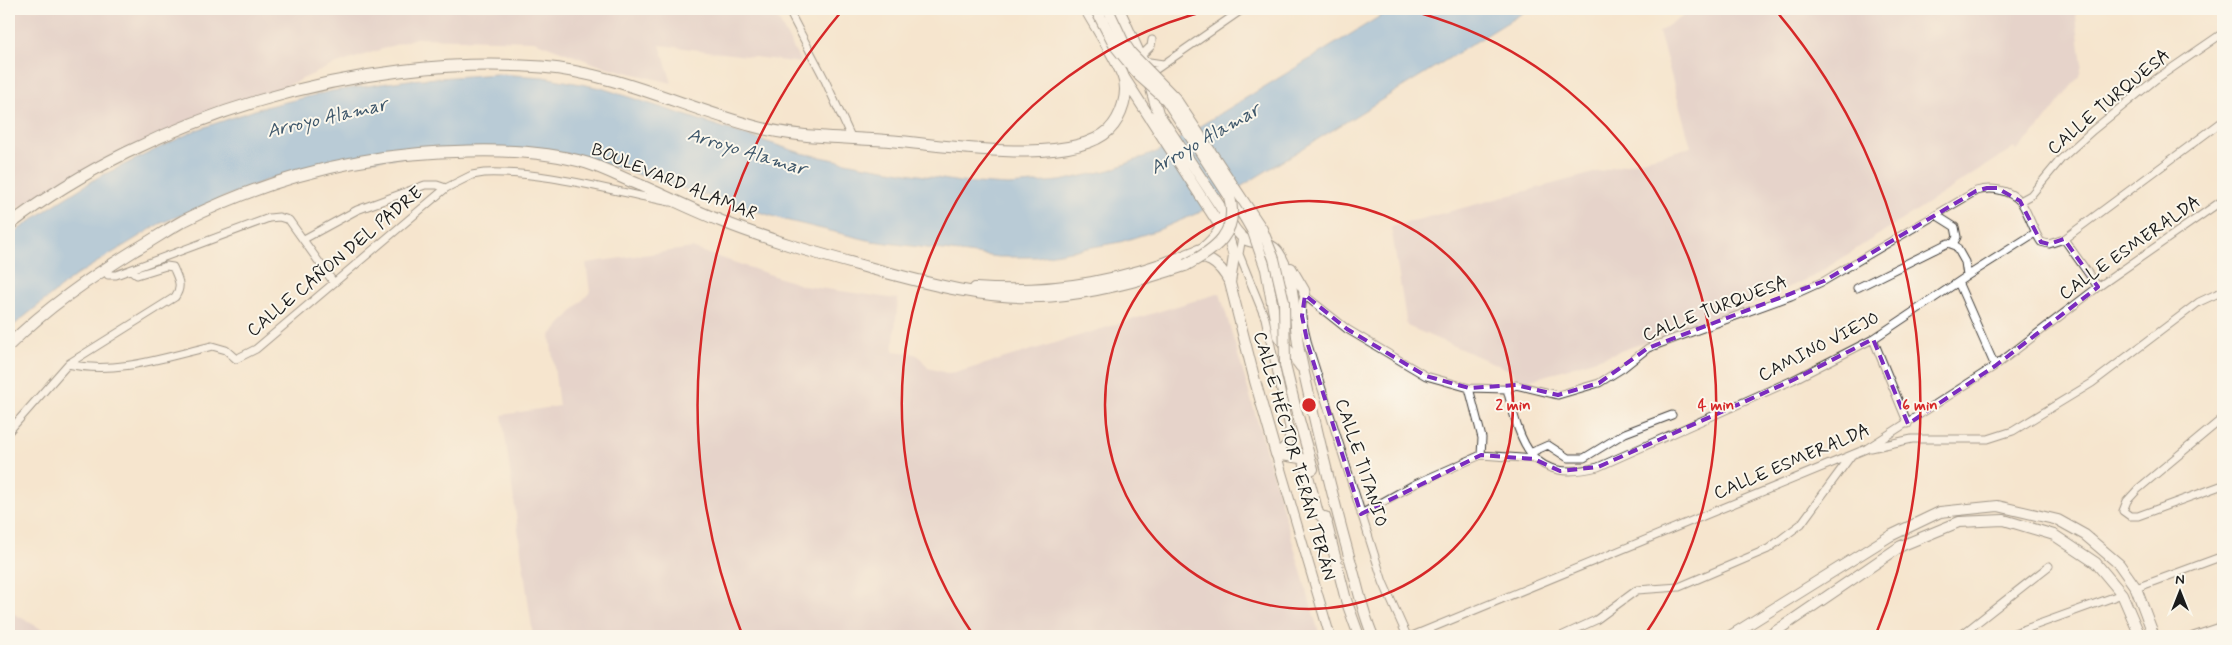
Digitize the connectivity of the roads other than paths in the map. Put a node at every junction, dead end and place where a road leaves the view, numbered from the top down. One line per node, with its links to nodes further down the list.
1 (788, 9): 15 (street)
2 (1086, 9): 12 (highway)
3 (1096, 9): 17 (highway, bridge)
4 (1108, 9): 61 (main road, bridge)
5 (1119, 9): 9 (main road)
6 (1243, 9): 10 (street)
7 (2223, 33): 19 (street, CALLE TURQUESA)
8 (1152, 40): 9 (street)
9 (1142, 58): 10 (street); 11 (main road)
10 (1163, 64): 11 (street)
11 (1147, 75): 14 (main road)
12 (1124, 79): 14 (main road); 15 (highway)
13 (2223, 121): 28 (street)
14 (1165, 133): 21 (main road)
15 (852, 139): 23 (highway)
16 (446, 188): 20 (street, CALLE CAÑON DEL PADRE); 27 (street, CALLE CAÑON DEL PADRE); 37 (street, CALLE CAÑON DEL PADRE)
17 (1229, 195): 31 (highway, BOULEVARD ALAMAR, bridge); 47 (main road, bridge)
18 (2223, 200): 39 (street, CALLE ESMERALDA)
19 (2020, 201): 22 (street, CALLE TURQUESA); 25 (street)
20 (682, 205): 31 (highway, BOULEVARD ALAMAR); 32 (highway, BOULEVARD ALAMAR)
21 (1220, 213): 24 (main road); 26 (main road)
22 (1936, 216): 29 (street); 49 (street, CALLE TURQUESA)
23 (9, 225)
24 (1221, 228): 30 (main road); 31 (main road)
25 (2035, 233): 28 (street); 34 (street, CAMINO VIEJO)
26 (1242, 237): 30 (main road); 35 (main road); 42 (main road); 55 (street)
27 (304, 239): 33 (street); 37 (street)
28 (2064, 239): 39 (street)
29 (1953, 244): 34 (street); 40 (street)
30 (1233, 252): 38 (main road, CALLE HÉCTOR TERÁN TERÁN)
31 (1184, 261): 38 (main road, CALLE HÉCTOR TERÁN TERÁN)
32 (104, 269): 33 (street); 44 (highway, BOULEVARD ALAMAR)
33 (131, 270): 45 (street)
34 (1967, 276): 36 (street, CAMINO VIEJO)
35 (1290, 282): 42 (street, CALLE TURQUESA); 47 (main road)
36 (1958, 282): 43 (street, CAMINO VIEJO); 46 (street)
37 (334, 283): 45 (street, CALLE CAÑON DEL PADRE)
38 (1230, 283): 55 (main road, CALLE HÉCTOR TERÁN TERÁN)
39 (2098, 287): 46 (street, CALLE ESMERALDA)
40 (1857, 288)
41 (2223, 291): 54 (street)
42 (1305, 295): 48 (street, CALLE TURQUESA); 60 (street, CALLE TITANIO)
43 (1873, 339): 52 (street); 58 (street, CAMINO VIEJO)
44 (9, 344)
45 (68, 364): 53 (street)
46 (1995, 366): 52 (street, CALLE ESMERALDA)
47 (1303, 369): 69 (main road)
48 (1469, 388): 49 (street, CALLE TURQUESA); 56 (street)
49 (1508, 389): 58 (street)
50 (1672, 414): 58 (street)
51 (2223, 418): 59 (street)
52 (1908, 424): 54 (street, CALLE ESMERALDA)
53 (9, 431)
54 (1866, 449): 57 (street, CALLE ESMERALDA)
55 (1276, 454): 61 (main road); 67 (street, CALLE HÉCTOR TERÁN TERÁN)
56 (1481, 455): 58 (street); 60 (street)
57 (1852, 455): 71 (street, CALLE ESMERALDA); 72 (street)
58 (1532, 456)
59 (2223, 484)
60 (1361, 514): 70 (street, CALLE TITANIO)
61 (1327, 522): 68 (main road)
62 (2223, 556): 64 (street)
63 (2049, 566): 75 (street)
64 (2136, 588): 73 (main road); 78 (main road)
65 (2122, 594): 74 (main road); 76 (street); 77 (main road)
66 (2223, 626): 79 (street)
67 (1330, 636)
68 (1359, 636)
69 (1373, 636)
70 (1407, 636)
71 (1412, 636)
72 (1561, 636)
73 (1730, 636)
74 (1769, 636)
75 (1960, 636)
76 (2006, 636)
77 (2140, 636)
78 (2154, 636)
79 (2193, 636)

